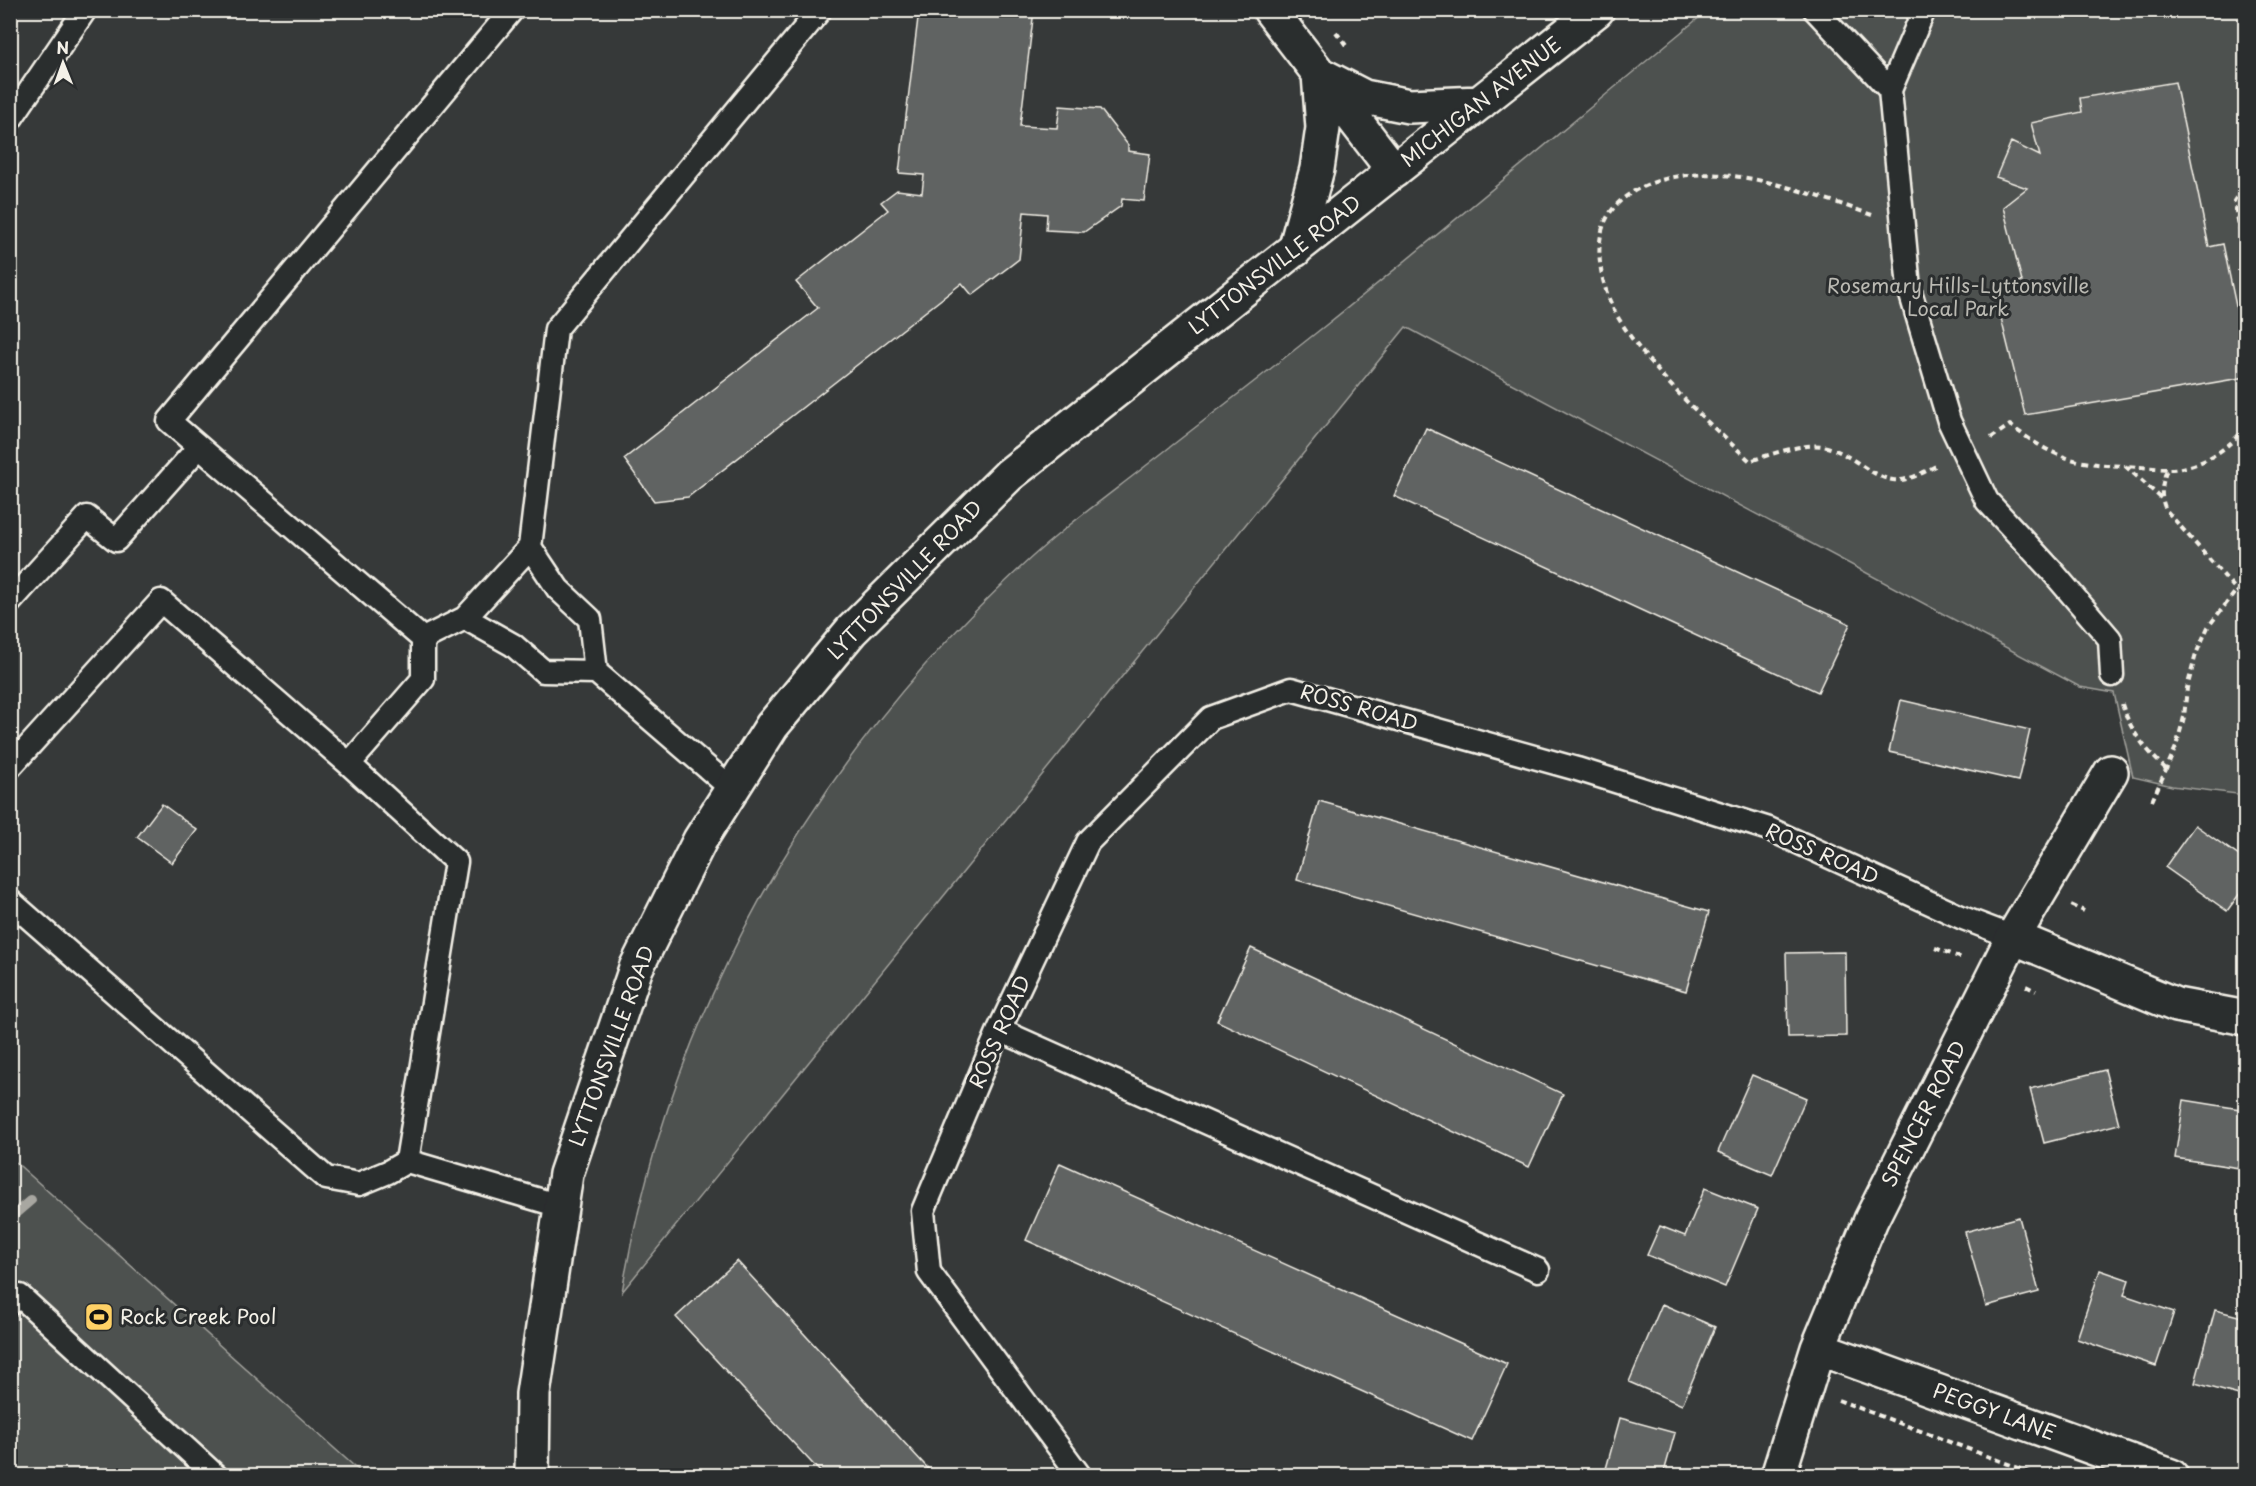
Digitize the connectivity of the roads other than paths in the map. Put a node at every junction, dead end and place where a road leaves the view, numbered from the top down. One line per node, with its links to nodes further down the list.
1 (85, 10): 11 (lane)
2 (512, 10): 14 (lane)
3 (820, 10): 15 (lane)
4 (1270, 10): 8 (street)
5 (1597, 10): 10 (street, MICHIGAN AVENUE)
6 (1815, 10): 9 (lane)
7 (1924, 10): 9 (lane)
8 (1319, 75): 10 (street); 12 (street); 13 (street)
9 (1890, 90): 20 (lane)
10 (1480, 103): 12 (street, MICHIGAN AVENUE)
11 (10, 120)
12 (1394, 171): 13 (street, LYTTONSVILLE ROAD)
13 (1295, 250): 24 (street, LYTTONSVILLE ROAD)
14 (199, 447): 16 (lane); 18 (lane)
15 (530, 547): 17 (lane); 19 (lane)
16 (10, 602)
17 (465, 618): 18 (lane); 19 (lane)
18 (423, 639): 21 (lane)
19 (596, 672): 24 (lane)
20 (2112, 675)
21 (349, 764): 22 (lane); 29 (lane)
22 (10, 767)
23 (2111, 771): 26 (street, SPENCER ROAD)
24 (732, 789): 30 (street, LYTTONSVILLE ROAD)
25 (10, 901): 29 (lane)
26 (2013, 937): 27 (street, ROSS ROAD); 28 (lane, ROSS ROAD); 33 (street, SPENCER ROAD)
27 (2246, 1018)
28 (999, 1030): 31 (lane); 36 (lane, ROSS ROAD)
29 (407, 1161): 30 (lane)
30 (560, 1206): 35 (street, LYTTONSVILLE ROAD)
31 (1538, 1270)
32 (10, 1304): 34 (lane)
33 (1818, 1348): 37 (street, SPENCER ROAD); 38 (street, PEGGY LANE)
34 (216, 1476)
35 (532, 1476)
36 (1080, 1476)
37 (1778, 1476)
38 (2171, 1476)

